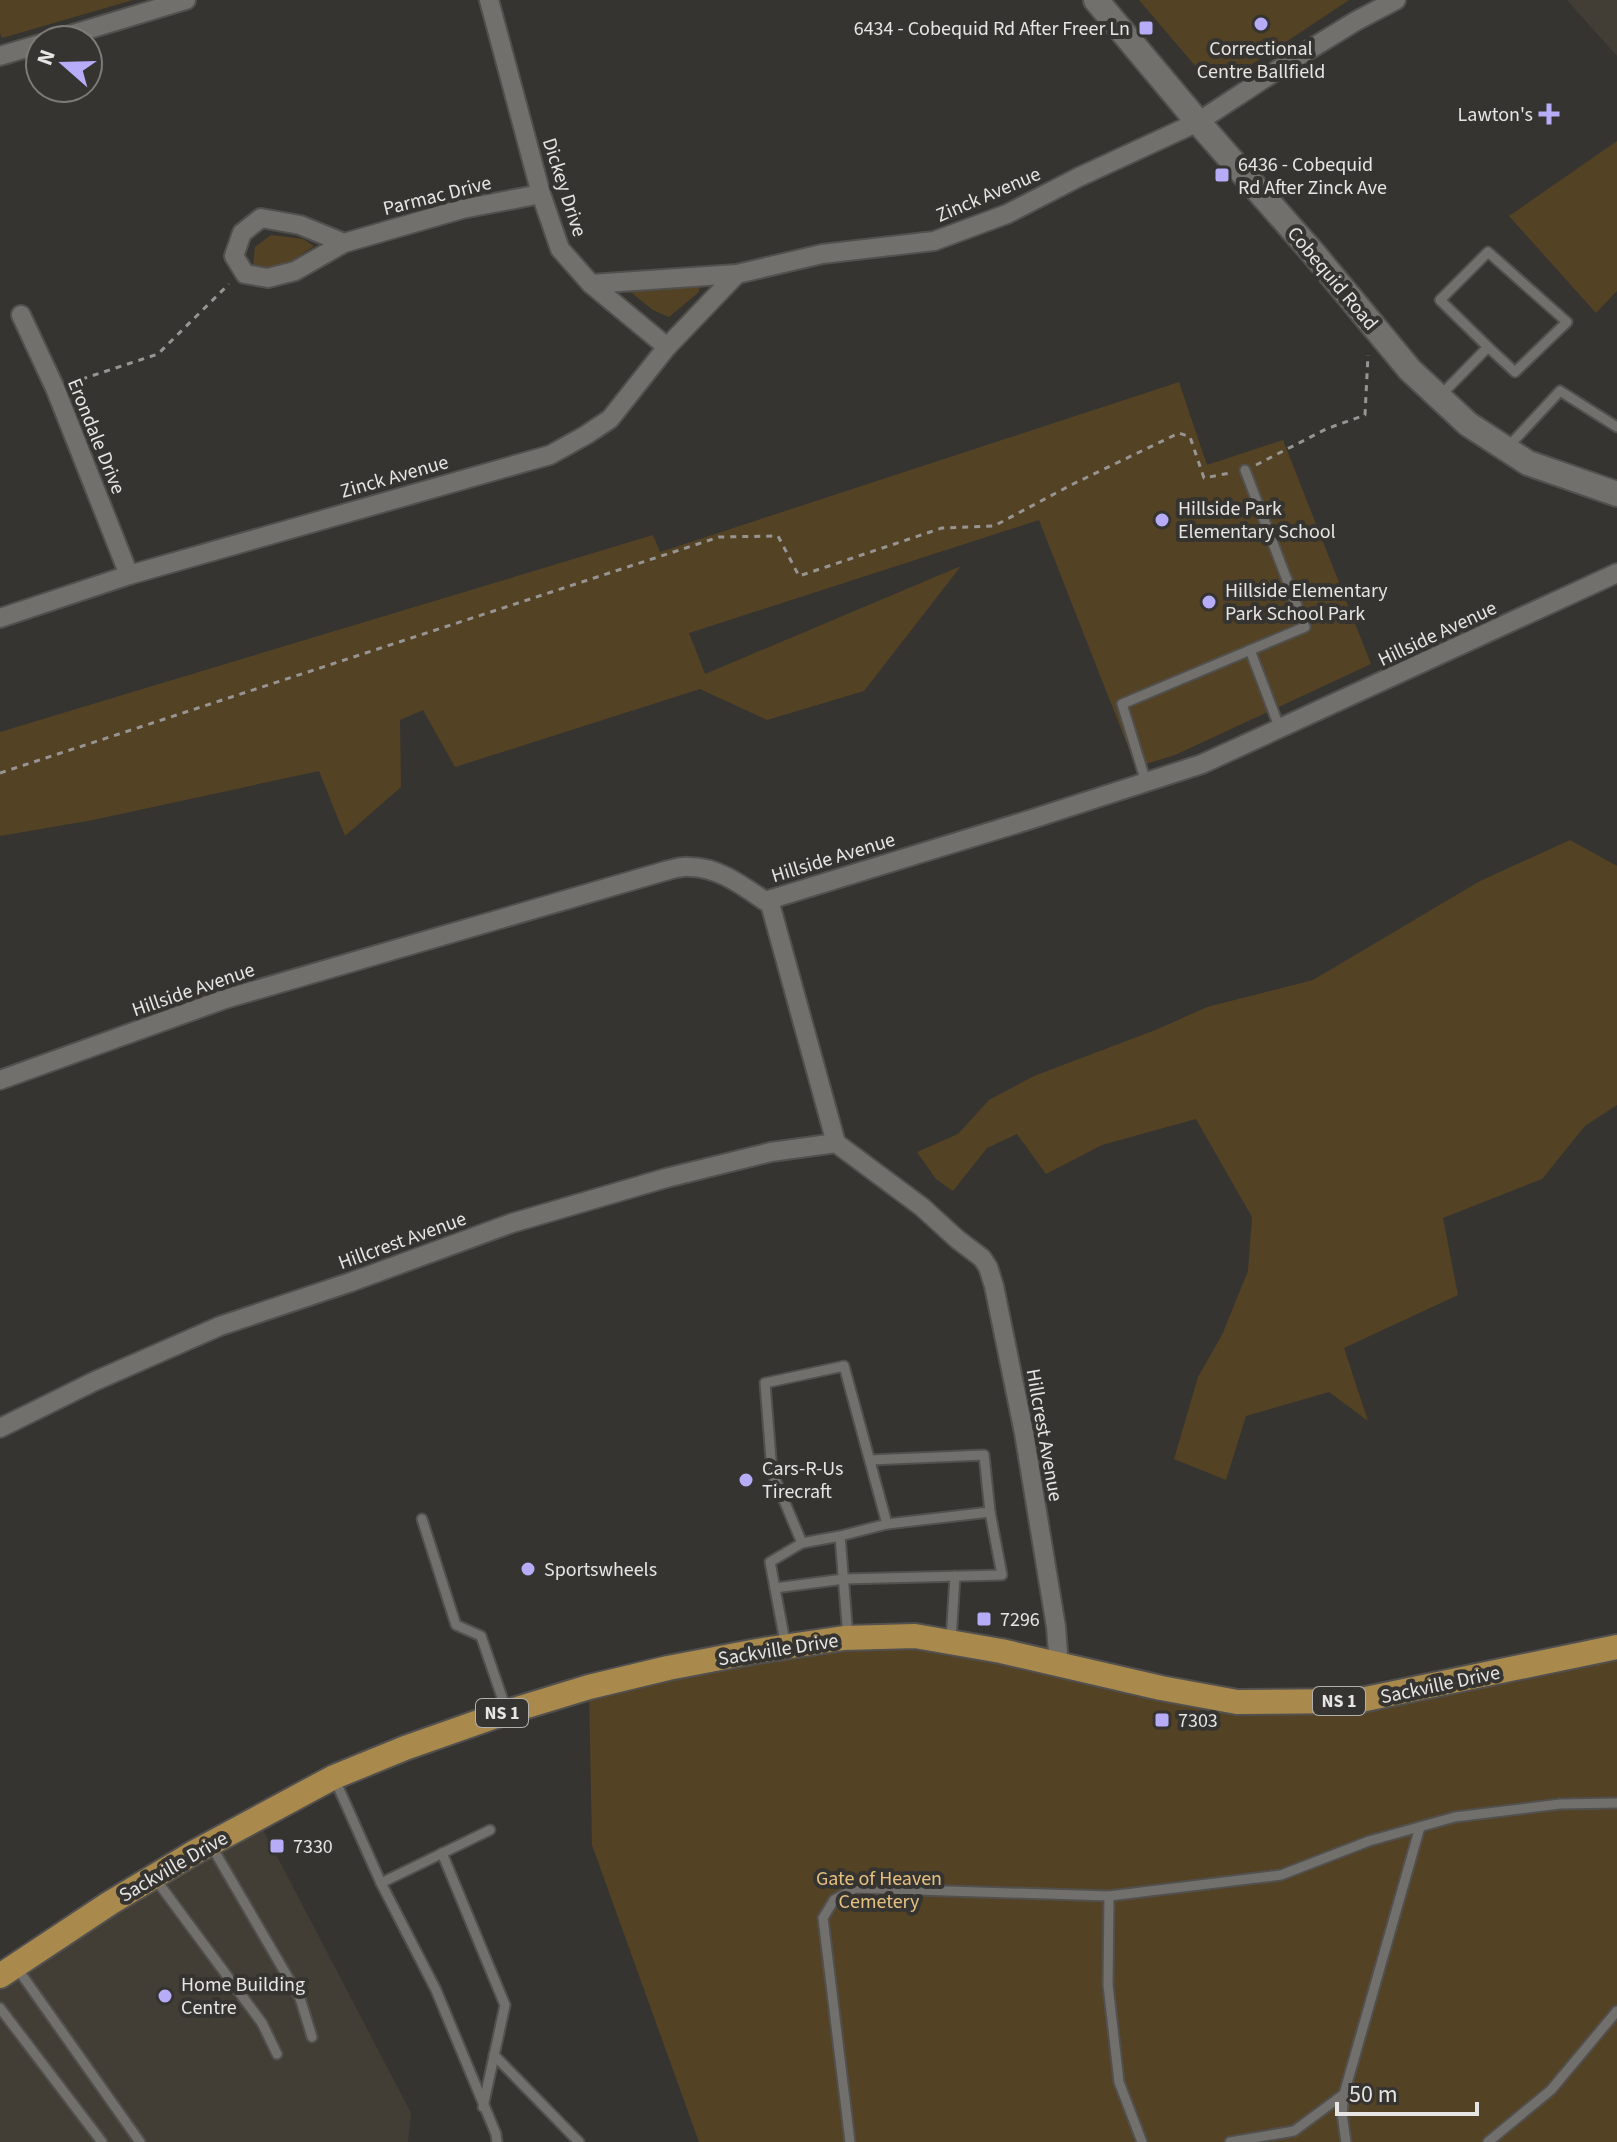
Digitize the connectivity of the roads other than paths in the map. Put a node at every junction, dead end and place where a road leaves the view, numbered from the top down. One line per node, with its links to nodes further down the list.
1 (186, 0): 5 (street)
2 (489, 0): 9 (street, Dickey Drive)
3 (1096, 0): 8 (main road, Cobequid Road)
4 (1396, 0): 8 (street, Zinck Avenue)
5 (104, 25)
6 (24, 49): 7 (street)
7 (0, 56)
8 (1198, 122): 11 (street, Zinck Avenue); 16 (main road, Cobequid Road)
9 (541, 194): 10 (street, Parmac Drive); 12 (street, Dickey Drive)
10 (344, 243): 10 (street, Parmac Drive)
11 (737, 274): 12 (street, Zinck Avenue); 14 (street, Zinck Avenue)
12 (591, 284): 14 (street, Dickey Drive)
13 (21, 315): 22 (street, Erondale Drive)
14 (667, 347): 22 (street, Zinck Avenue)
15 (1488, 347): 15 (lane); 16 (lane)
16 (1439, 397): 18 (main road, Cobequid Road)
17 (1617, 427): 18 (lane)
18 (1506, 449): 20 (main road, Cobequid Road)
19 (1245, 470): 24 (lane)
20 (1617, 494)
21 (1617, 573): 25 (street, Hillside Avenue)
22 (129, 575): 23 (street, Zinck Avenue)
23 (0, 618)
24 (1250, 650): 25 (lane); 26 (lane)
25 (1280, 729): 26 (street, Hillside Avenue)
26 (1146, 782): 27 (street, Hillside Avenue)
27 (769, 900): 28 (street, Hillside Avenue); 29 (street)
28 (0, 1080)
29 (836, 1143): 30 (street, Hillcrest Avenue); 44 (street, Hillcrest Avenue)
30 (0, 1428)
31 (870, 1460): 32 (lane); 34 (lane); 36 (lane)
32 (990, 1512): 34 (lane); 37 (lane)
33 (422, 1519): 45 (lane)
34 (887, 1524): 35 (lane)
35 (840, 1536): 36 (lane); 38 (lane)
36 (802, 1543): 39 (lane)
37 (955, 1576): 38 (lane); 41 (lane)
38 (844, 1579): 39 (lane); 40 (lane)
39 (775, 1588): 42 (lane)
40 (848, 1637): 41 (main road, Sackville Drive / NS 1); 42 (main road, Sackville Drive / NS 1)
41 (951, 1642): 44 (main road, Sackville Drive / NS 1)
42 (786, 1647): 45 (main road, Sackville Drive / NS 1)
43 (1617, 1647): 44 (main road, Sackville Drive / NS 1)
44 (1059, 1665)
45 (507, 1712): 46 (main road, Sackville Drive / NS 1)
46 (334, 1777): 50 (main road, Sackville Drive / NS 1); 53 (lane)
47 (1617, 1803): 48 (lane)
48 (1420, 1827): 54 (lane); 61 (lane)
49 (490, 1830): 51 (lane)
50 (210, 1844): 52 (main road, Sackville Drive / NS 1); 58 (lane)
51 (442, 1853): 53 (lane); 60 (lane)
52 (154, 1877): 55 (main road, Sackville Drive / NS 1); 59 (lane)
53 (381, 1883): 62 (lane)
54 (1109, 1896): 67 (lane); 68 (lane)
55 (8, 1971): 64 (lane)
56 (0, 2008): 63 (lane)
57 (1617, 2011): 71 (lane)
58 (312, 2037)
59 (277, 2054)
60 (494, 2055): 62 (lane); 66 (lane)
61 (1344, 2094): 69 (lane); 70 (lane)
62 (483, 2107): 65 (lane)
63 (102, 2142)
64 (140, 2142)
65 (497, 2142)
66 (579, 2142)
67 (850, 2142)
68 (1142, 2142)
69 (1230, 2142)
70 (1346, 2142)
71 (1488, 2142)

